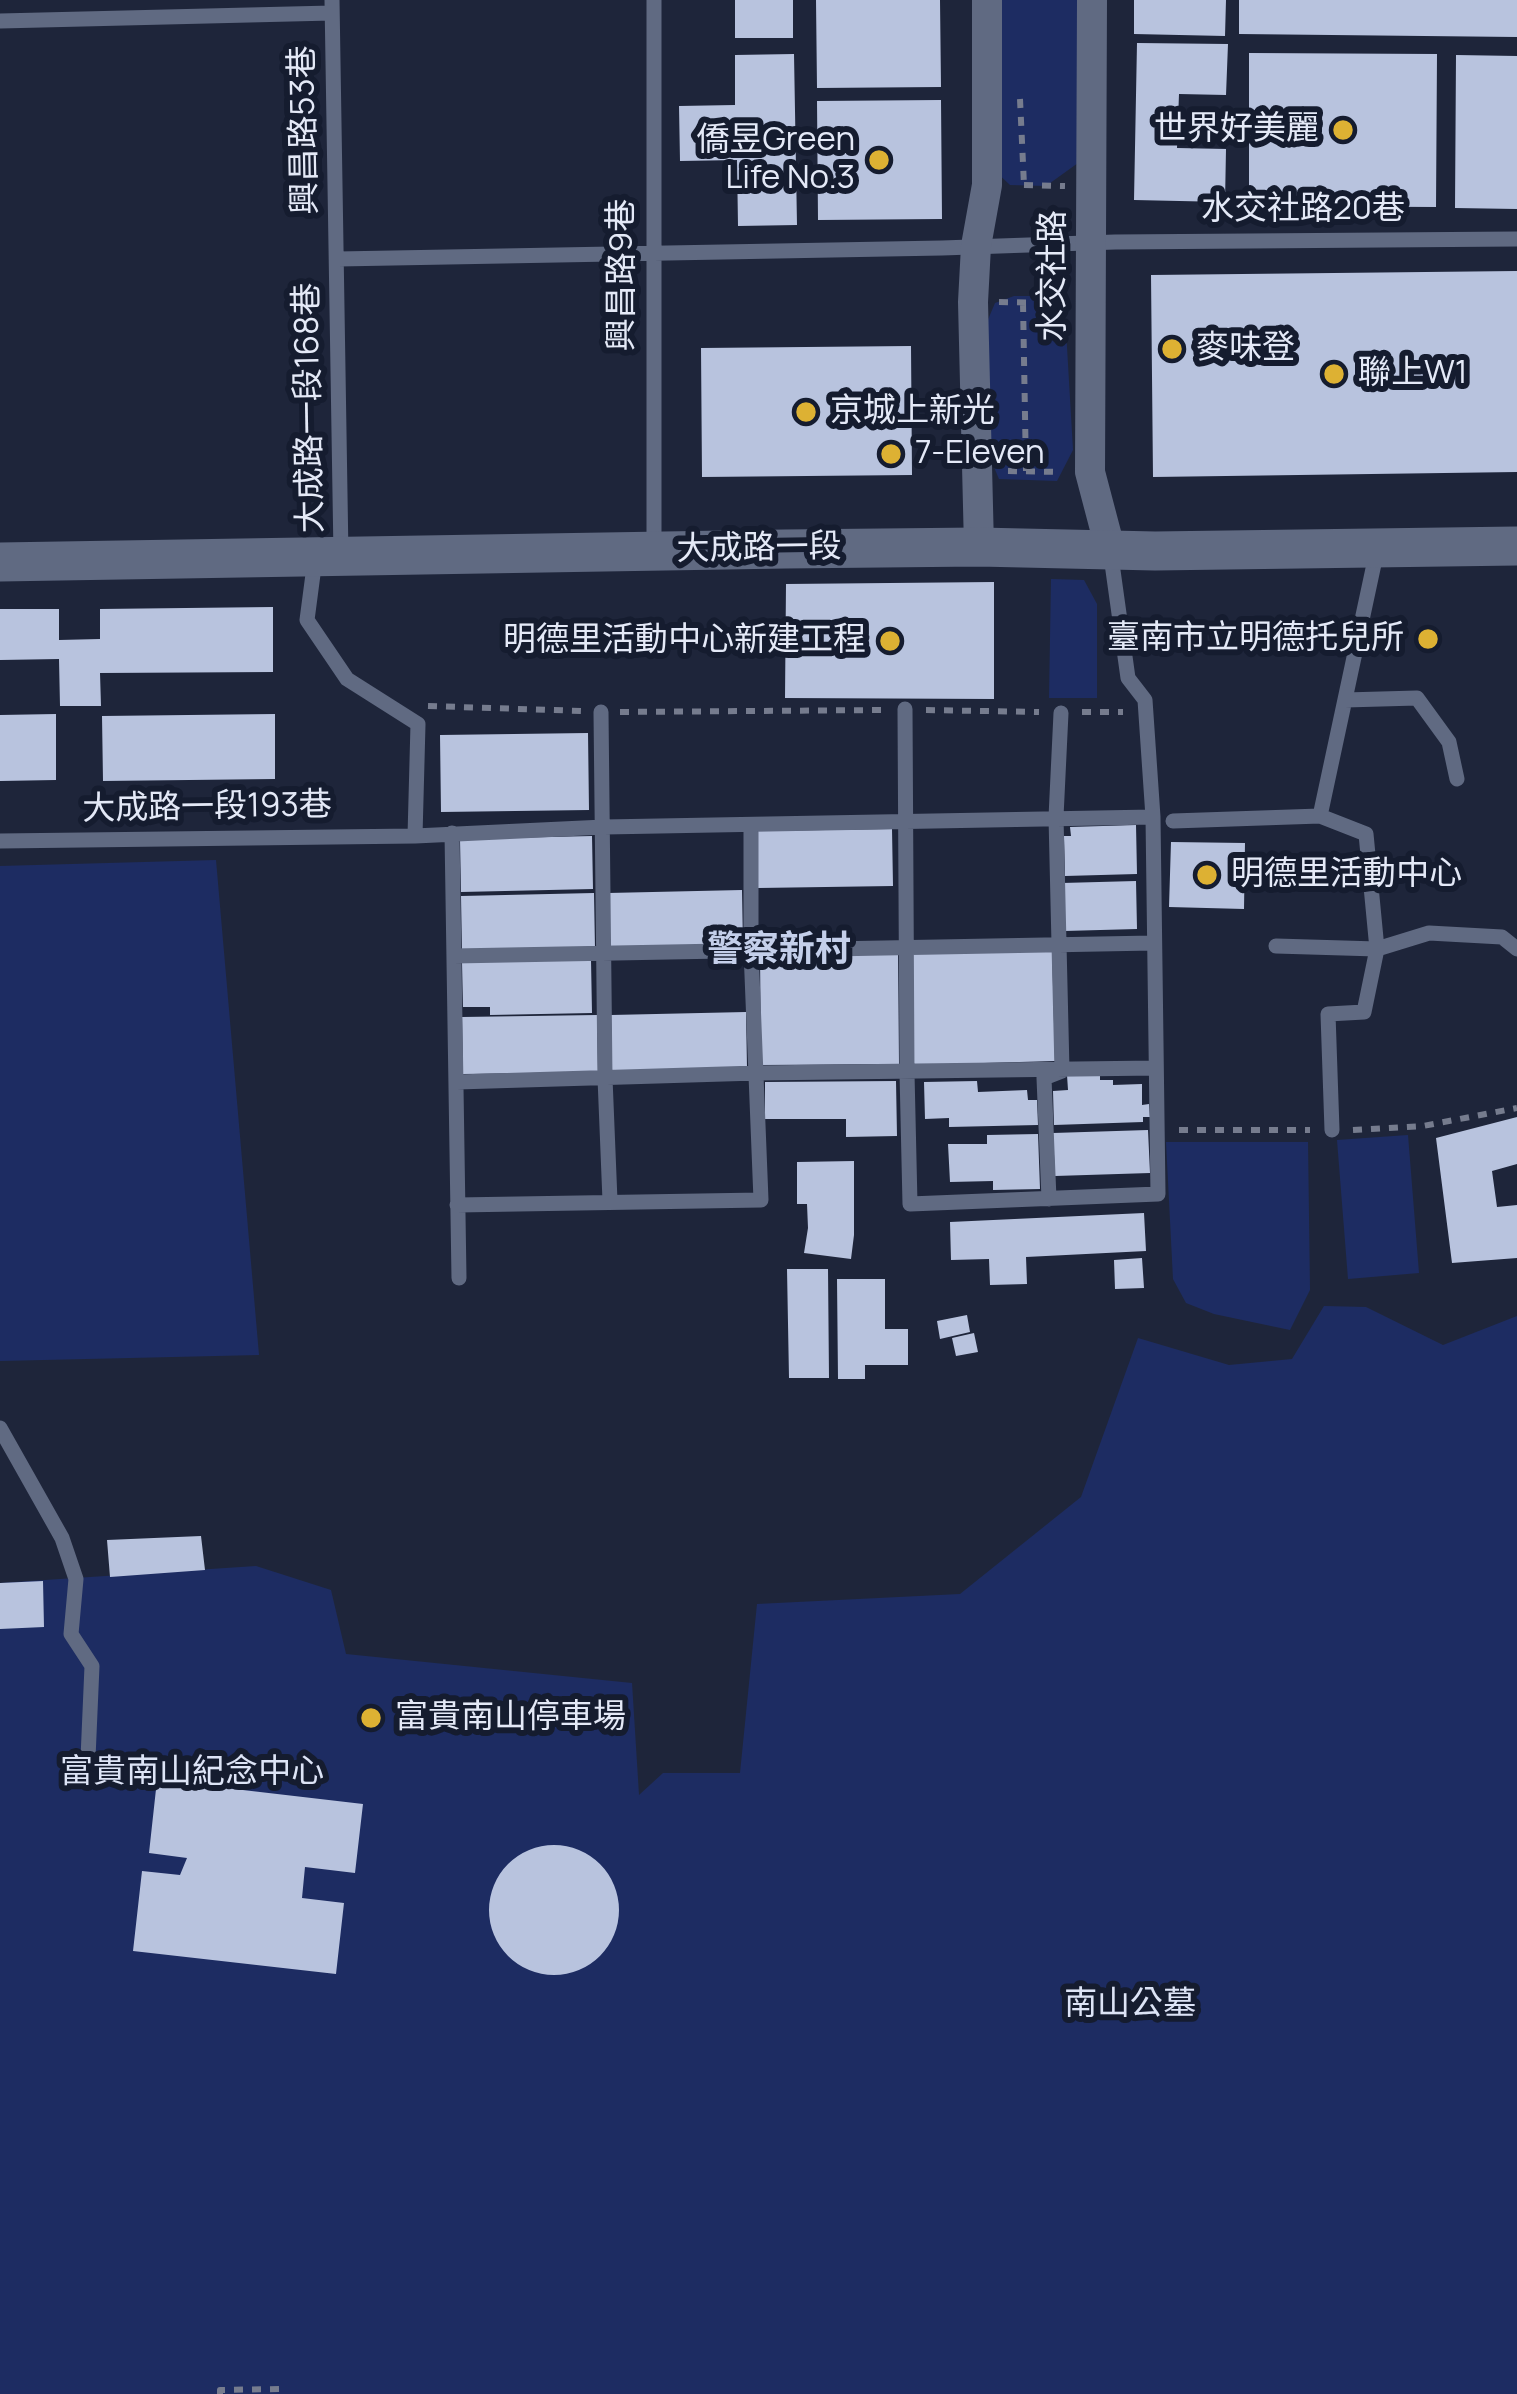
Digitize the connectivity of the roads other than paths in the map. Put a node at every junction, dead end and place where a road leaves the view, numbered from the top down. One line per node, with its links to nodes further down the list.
1 (654, 0): 9 (lane, 興昌路9巷)
2 (987, 0): 8 (street)
3 (1092, 0): 7 (street, 水交社路)
4 (332, 6): 5 (lane); 10 (lane, 興昌路53巷)
5 (0, 21)
6 (1517, 239): 7 (lane, 水交社路20巷)
7 (1090, 243): 8 (lane, 水交社路20巷); 13 (street, 水交社路)
8 (976, 246): 9 (lane, 水交社路20巷); 12 (street)
9 (653, 251): 10 (lane, 水交社路20巷); 15 (lane, 興昌路9巷)
10 (338, 259): 16 (lane, 大成路一段168巷)
11 (1517, 546): 14 (street, 大成路一段)
12 (980, 548): 13 (street, 大成路一段); 15 (street, 大成路一段)
13 (1110, 548): 14 (street, 大成路一段); 25 (lane)
14 (1378, 548): 18 (lane)
15 (654, 550): 16 (street, 大成路一段)
16 (328, 556): 17 (street, 大成路一段); 31 (lane)
17 (0, 562)
18 (1345, 700): 22 (lane); 23 (lane)
19 (905, 710): 27 (lane)
20 (601, 712): 29 (lane)
21 (1061, 712): 24 (lane)
22 (1457, 778)
23 (1320, 816): 26 (lane); 37 (lane)
24 (1056, 817): 25 (lane, 大成路一段193巷); 27 (lane, 大成路一段193巷); 33 (lane)
25 (1153, 817): 34 (lane)
26 (1173, 821)
27 (904, 822): 28 (lane, 大成路一段193巷); 35 (lane)
28 (751, 825): 29 (lane, 大成路一段193巷); 39 (lane)
29 (604, 827): 30 (lane, 大成路一段193巷); 40 (lane)
30 (452, 833): 31 (lane, 大成路一段193巷); 41 (lane)
31 (415, 836): 32 (lane, 大成路一段193巷)
32 (0, 841)
33 (1058, 943): 34 (lane); 35 (lane); 43 (lane)
34 (1154, 943): 42 (lane)
35 (906, 946): 39 (lane); 45 (lane)
36 (1276, 946): 37 (lane)
37 (1377, 949): 38 (lane); 48 (lane)
38 (1517, 949)
39 (751, 950): 40 (lane); 44 (lane)
40 (604, 954): 41 (lane); 46 (lane)
41 (454, 956): 47 (lane)
42 (1156, 1068): 43 (lane); 49 (lane)
43 (1062, 1071): 45 (lane); 49 (lane)
44 (757, 1073): 45 (lane); 46 (lane); 50 (lane)
45 (907, 1073): 49 (lane)
46 (605, 1078): 47 (lane); 50 (lane)
47 (457, 1082): 51 (lane)
48 (1332, 1130)
49 (1049, 1198)
50 (610, 1201): 51 (lane)
51 (457, 1205): 52 (lane)
52 (459, 1278)
53 (0, 1428): 54 (lane)
54 (88, 1758)

